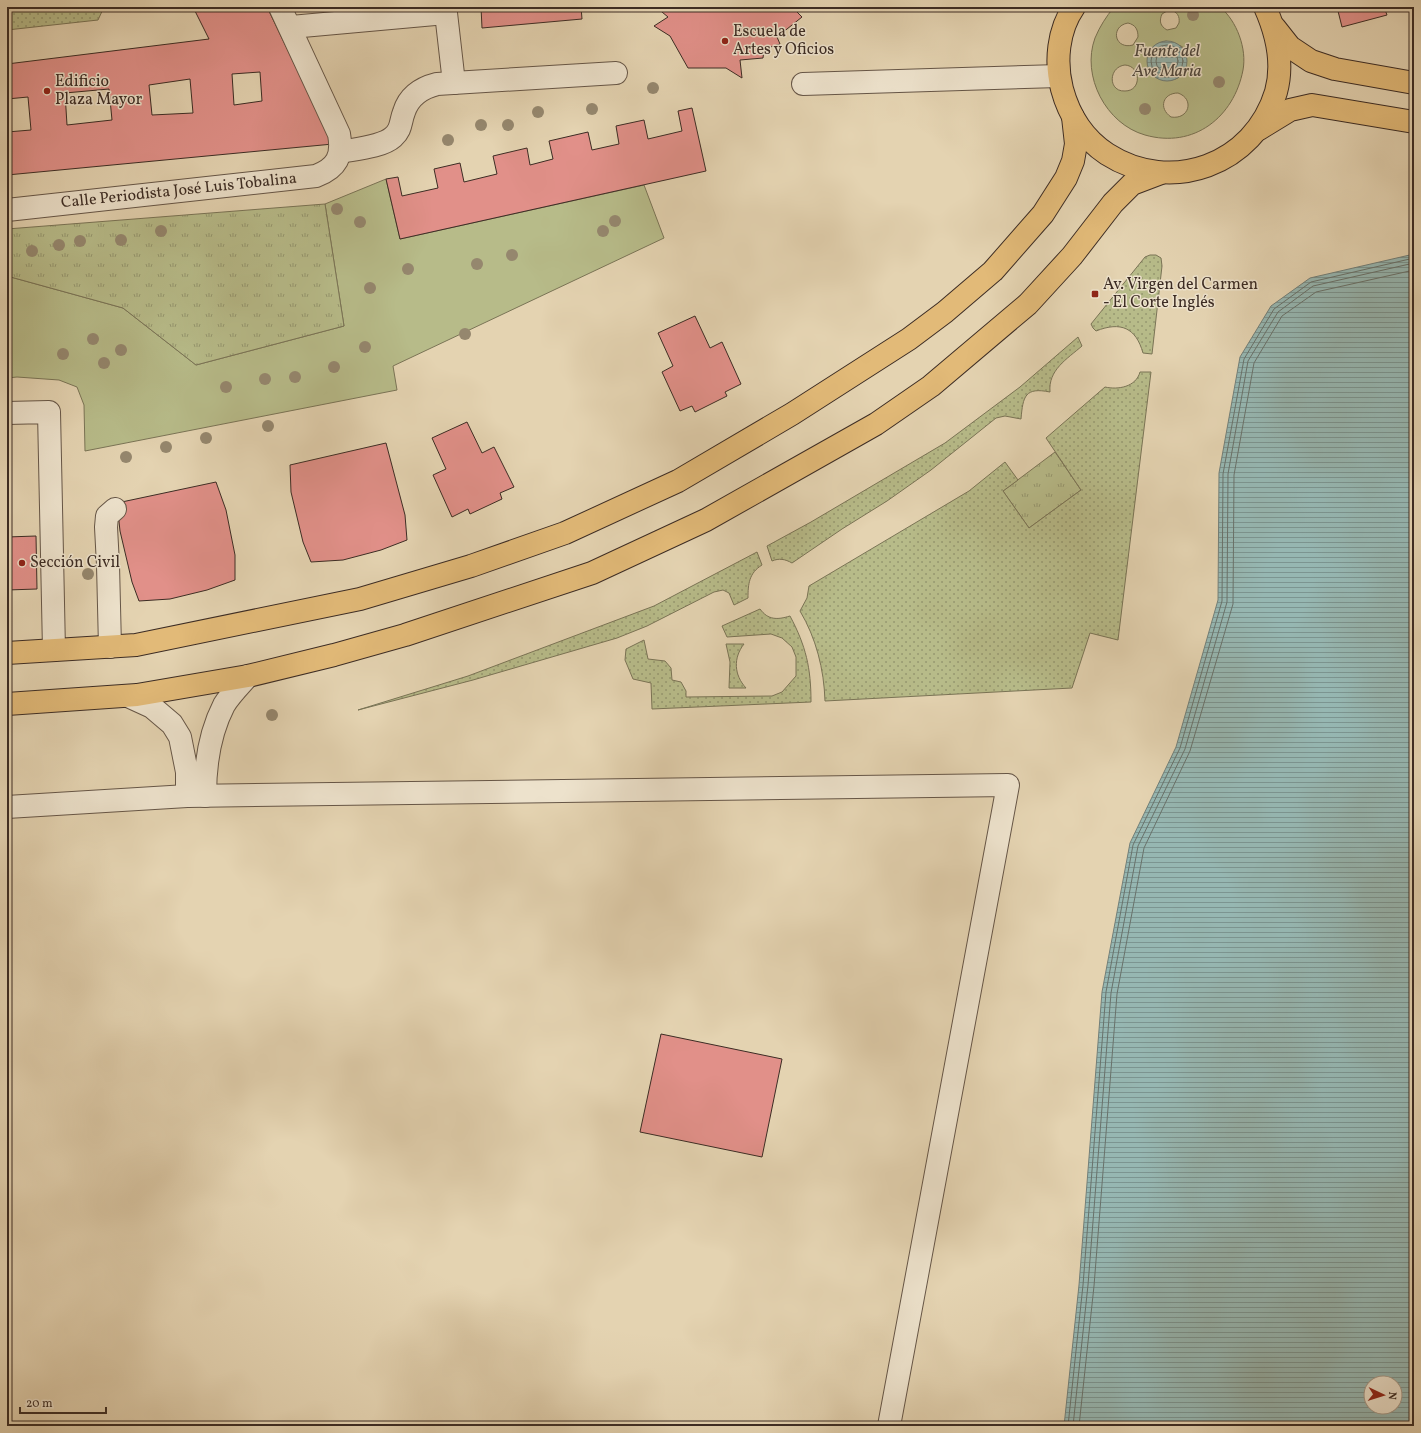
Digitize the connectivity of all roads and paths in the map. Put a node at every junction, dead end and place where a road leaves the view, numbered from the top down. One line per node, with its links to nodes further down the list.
1 (280, 7): 5 (street)
2 (1265, 7): 6 (highway)
3 (1071, 9): 8 (highway)
4 (446, 10): 5 (street); 9 (street)
5 (290, 27): 15 (street)
6 (1274, 27): 10 (highway); 14 (highway)
7 (616, 73): 9 (street)
8 (1059, 76): 11 (street); 12 (highway)
9 (454, 83): 15 (street)
10 (1414, 83)
11 (803, 84)
12 (1073, 117): 16 (highway); 20 (highway)
13 (1414, 122): 14 (highway)
14 (1256, 130): 16 (highway)
15 (340, 152): 17 (street, Calle Periodista José Luis Tobalina)
16 (1161, 173): 23 (highway)
17 (7, 210)
18 (7, 413): 21 (street)
19 (115, 509): 20 (street)
20 (110, 647): 21 (highway)
21 (54, 650): 22 (highway)
22 (7, 653)
23 (248, 676): 24 (highway); 26 (street)
24 (128, 696): 25 (highway); 26 (street)
25 (7, 704)
26 (196, 796): 27 (street); 28 (street)
27 (7, 807)
28 (889, 1426)

